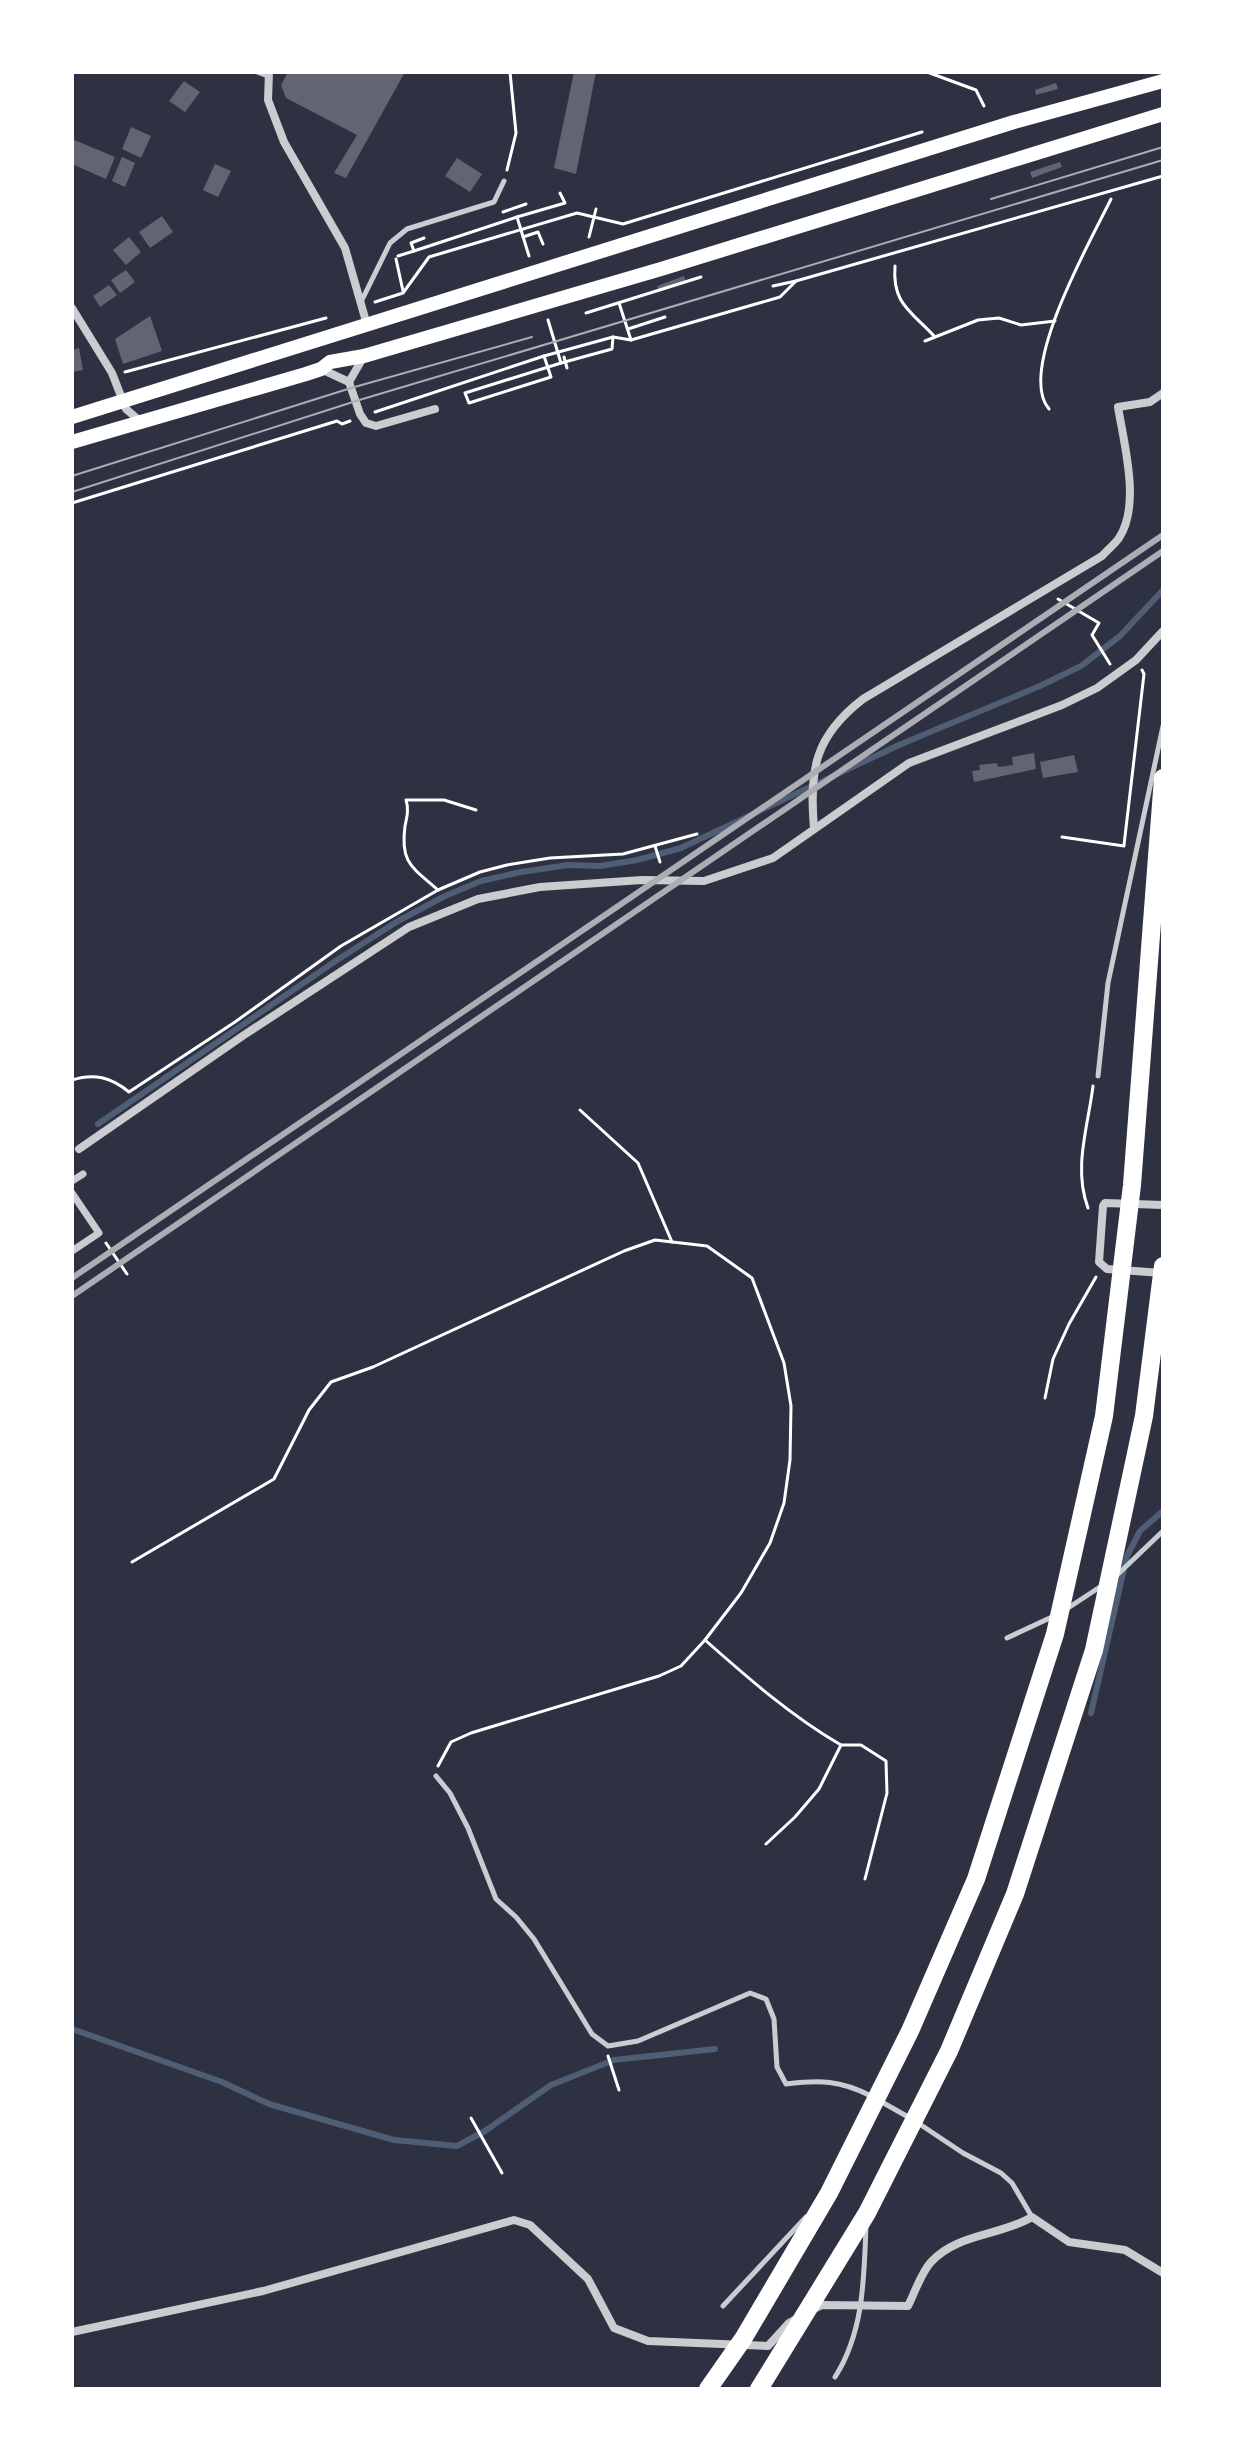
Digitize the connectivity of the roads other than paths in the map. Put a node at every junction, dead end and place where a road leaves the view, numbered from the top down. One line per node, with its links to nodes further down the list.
1 (257, 72): 2 (lane)
2 (269, 74): 6 (street)
3 (1163, 81): 8 (main road)
4 (1163, 114): 9 (main road)
5 (504, 181): 6 (lane)
6 (362, 304): 8 (street)
7 (72, 308): 13 (street)
8 (367, 325): 13 (main road)
9 (364, 356): 10 (main road); 11 (street)
10 (321, 369): 11 (street); 16 (main road)
11 (349, 382): 14 (street)
12 (1163, 393): 21 (street)
13 (123, 401): 15 (main road); 16 (street)
14 (435, 409)
15 (72, 417)
16 (141, 422): 17 (main road)
17 (72, 442)
18 (1163, 631): 21 (street)
19 (1163, 726): 22 (lane)
20 (1163, 778): 34 (highway)
21 (814, 828): 23 (street)
22 (1098, 1076)
23 (79, 1149)
24 (83, 1174): 25 (street)
25 (72, 1181)
26 (72, 1193): 28 (street)
27 (1163, 1205): 30 (street)
28 (72, 1251)
29 (1163, 1266): 35 (highway)
30 (1163, 1273)
31 (1163, 1531): 32 (lane)
32 (1007, 1638)
33 (436, 1776): 36 (lane)
34 (829, 2193): 38 (lane); 41 (highway)
35 (867, 2213): 40 (lane); 42 (highway)
36 (1032, 2217): 37 (street); 39 (street)
37 (1163, 2273)
38 (723, 2306)
39 (72, 2332)
40 (835, 2377)
41 (708, 2389)
42 (759, 2389)

